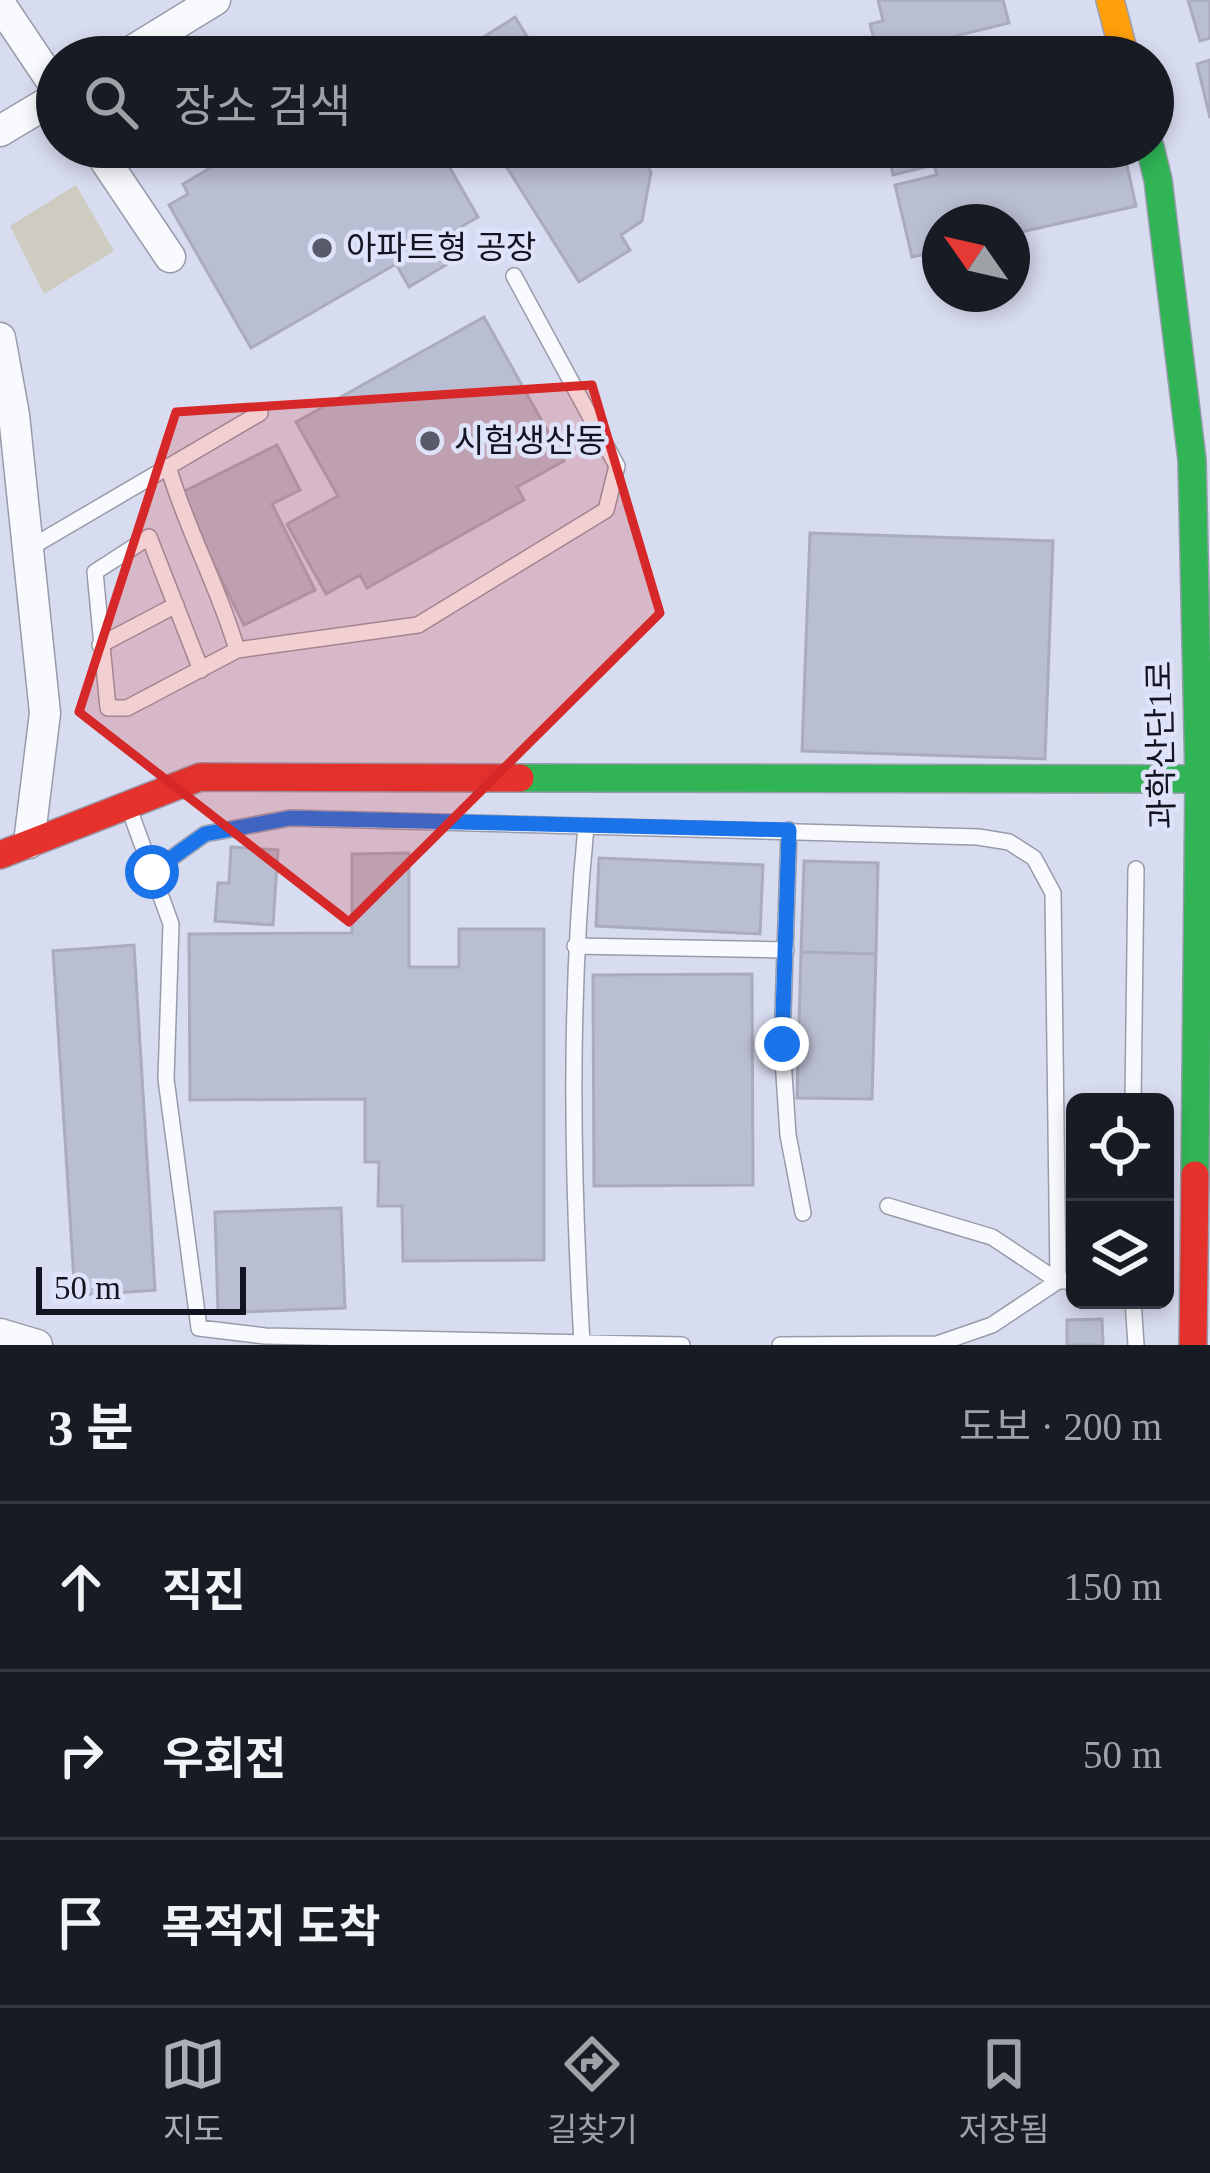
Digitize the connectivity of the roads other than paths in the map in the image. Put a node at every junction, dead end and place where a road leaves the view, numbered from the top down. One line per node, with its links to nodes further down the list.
1 (215, 0): 4 (street)
2 (1110, 0): 5 (main road)
3 (6, 14): 6 (street)
4 (156, 36)
5 (1120, 36)
6 (36, 60)
7 (36, 107): 8 (street)
8 (0, 131)
9 (110, 168): 11 (street)
10 (1155, 168): 21 (main road, 과학산단1로)
11 (170, 257)
12 (514, 276): 19 (lane)
13 (0, 338): 16 (street)
14 (260, 412): 15 (lane)
15 (168, 466): 16 (lane); 19 (lane)
16 (28, 549): 25 (street)
17 (176, 605): 18 (lane); 18 (lane); 20 (lane)
18 (100, 645): 20 (lane)
19 (237, 650): 20 (lane)
20 (201, 670)
21 (1204, 779): 22 (main road); 41 (main road, 과학산단1로)
22 (128, 805): 25 (main road); 27 (lane)
23 (586, 827): 24 (lane); 27 (lane); 28 (lane)
24 (789, 830): 29 (lane); 33 (lane)
25 (15, 849)
26 (1136, 869): 30 (lane)
27 (152, 872): 36 (lane)
28 (575, 946): 29 (lane); 36 (lane)
29 (786, 950): 32 (lane)
30 (1133, 1093)
31 (888, 1206): 33 (lane)
32 (803, 1213)
33 (1066, 1281): 39 (lane)
34 (1134, 1309): 40 (lane)
35 (0, 1334): 37 (street)
36 (582, 1343): 38 (lane)
37 (38, 1345)
38 (682, 1345)
39 (780, 1345)
40 (1136, 1345)
41 (1193, 1345)

